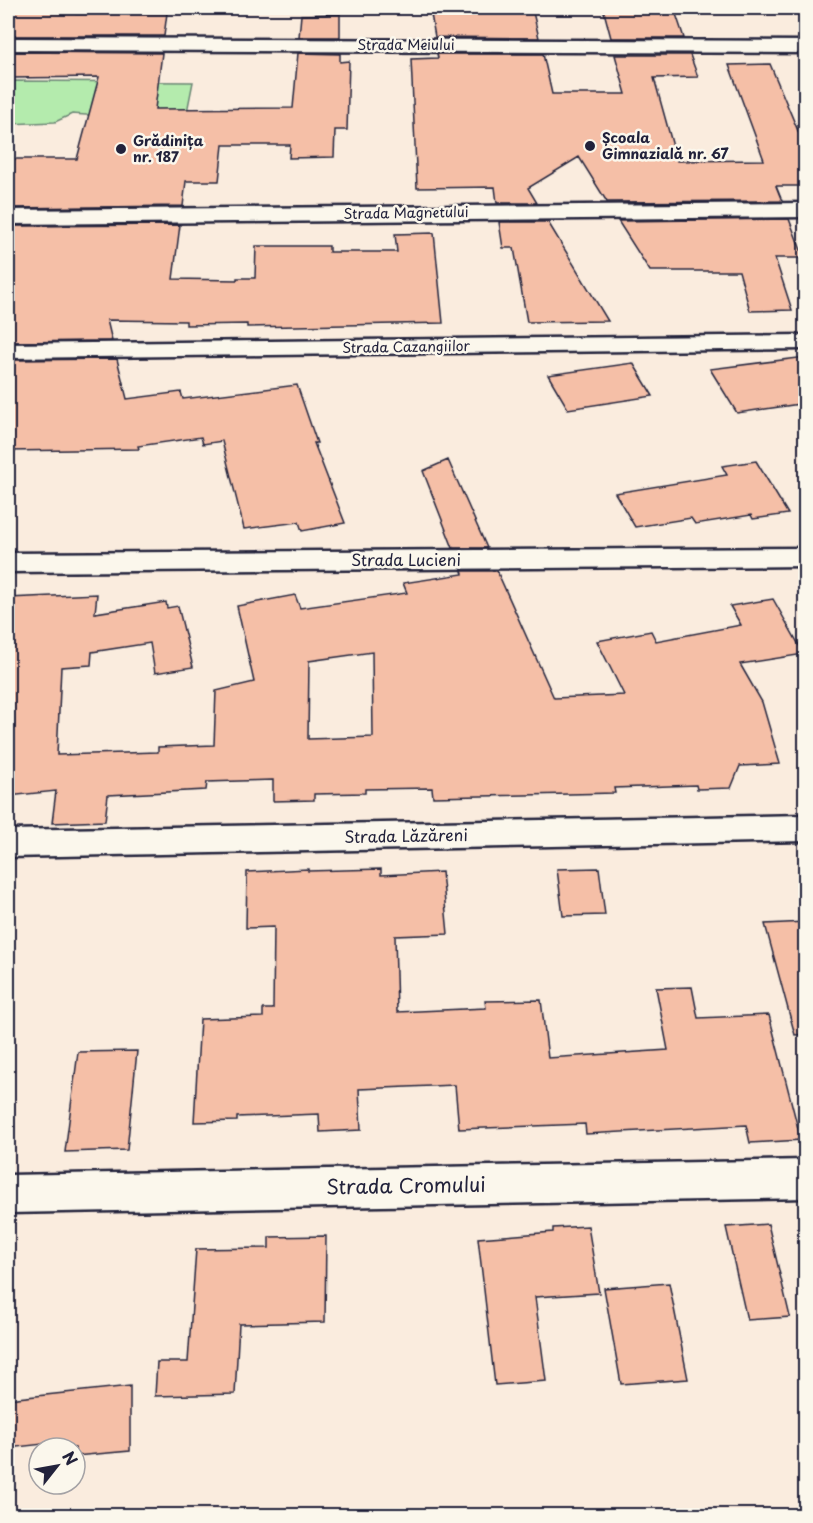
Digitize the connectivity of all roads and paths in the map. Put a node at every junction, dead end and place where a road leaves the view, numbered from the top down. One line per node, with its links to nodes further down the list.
1 (8, 44): 2 (street, Strada Meiului)
2 (806, 47)
3 (806, 210): 4 (street, Strada Magnetului)
4 (8, 217)
5 (806, 342): 6 (street, Strada Cazangiilor)
6 (8, 351)
7 (806, 556): 8 (street, Strada Lucieni)
8 (8, 563)
9 (806, 828): 10 (street, Strada Lăzăreni)
10 (8, 844)
11 (806, 1179): 12 (street, Strada Cromului)
12 (8, 1194)

